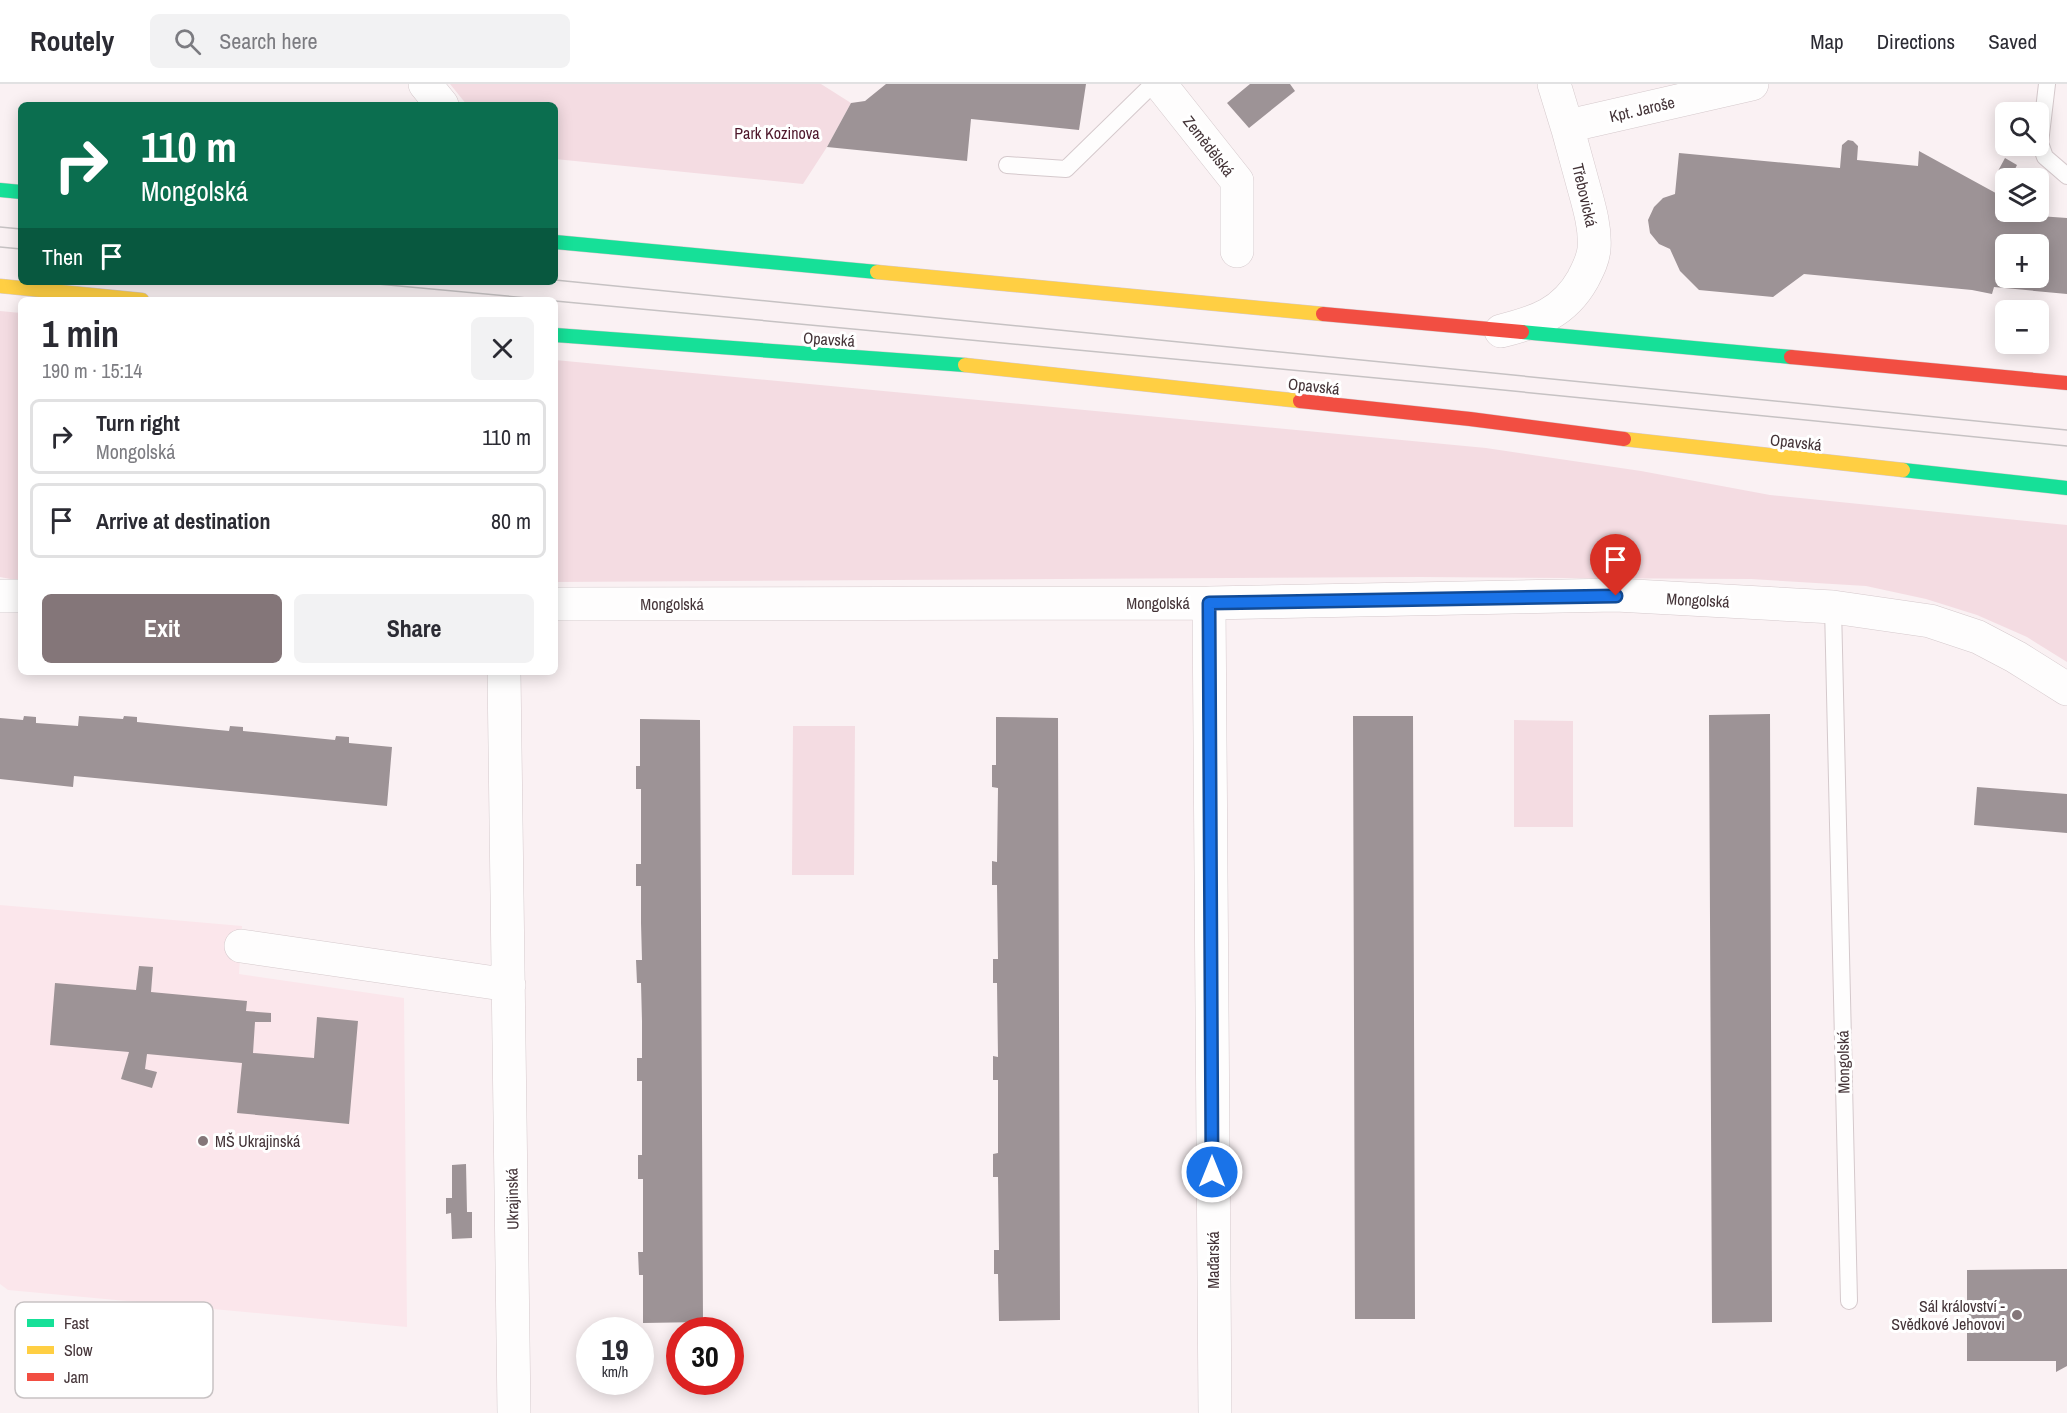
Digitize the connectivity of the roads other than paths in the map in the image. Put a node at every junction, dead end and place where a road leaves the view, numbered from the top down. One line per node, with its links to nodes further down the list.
1 (425, 84): 7 (street)
2 (1153, 84): 9 (lane)
3 (1160, 84): 14 (street, Zemědělská)
4 (1554, 84): 8 (street, Třebovická)
5 (1752, 84): 8 (street, Kpt. Jaroše)
6 (2047, 84): 10 (lane)
7 (440, 102)
8 (1568, 126): 17 (street, Třebovická)
9 (1007, 165)
10 (2067, 176)
11 (0, 190): 12 (main road)
12 (18, 192)
13 (558, 242): 17 (main road)
14 (1237, 251)
15 (0, 286): 16 (main road)
16 (112, 297)
17 (1502, 331): 19 (main road)
18 (558, 335): 20 (main road, Opavská)
19 (2067, 383)
20 (2067, 488)
21 (0, 596): 22 (street)
22 (18, 596)
23 (1209, 603): 24 (street, Mongolská); 25 (street, Mongolská); 32 (street, Maďarská)
24 (558, 604)
25 (1833, 608): 27 (street, Mongolská); 30 (lane, Mongolská)
26 (504, 675): 29 (street, Ukrajinská)
27 (2067, 689)
28 (241, 946): 29 (street)
29 (509, 985): 31 (street, Ukrajinská)
30 (1849, 1301)
31 (514, 1413)
32 (1215, 1413)

